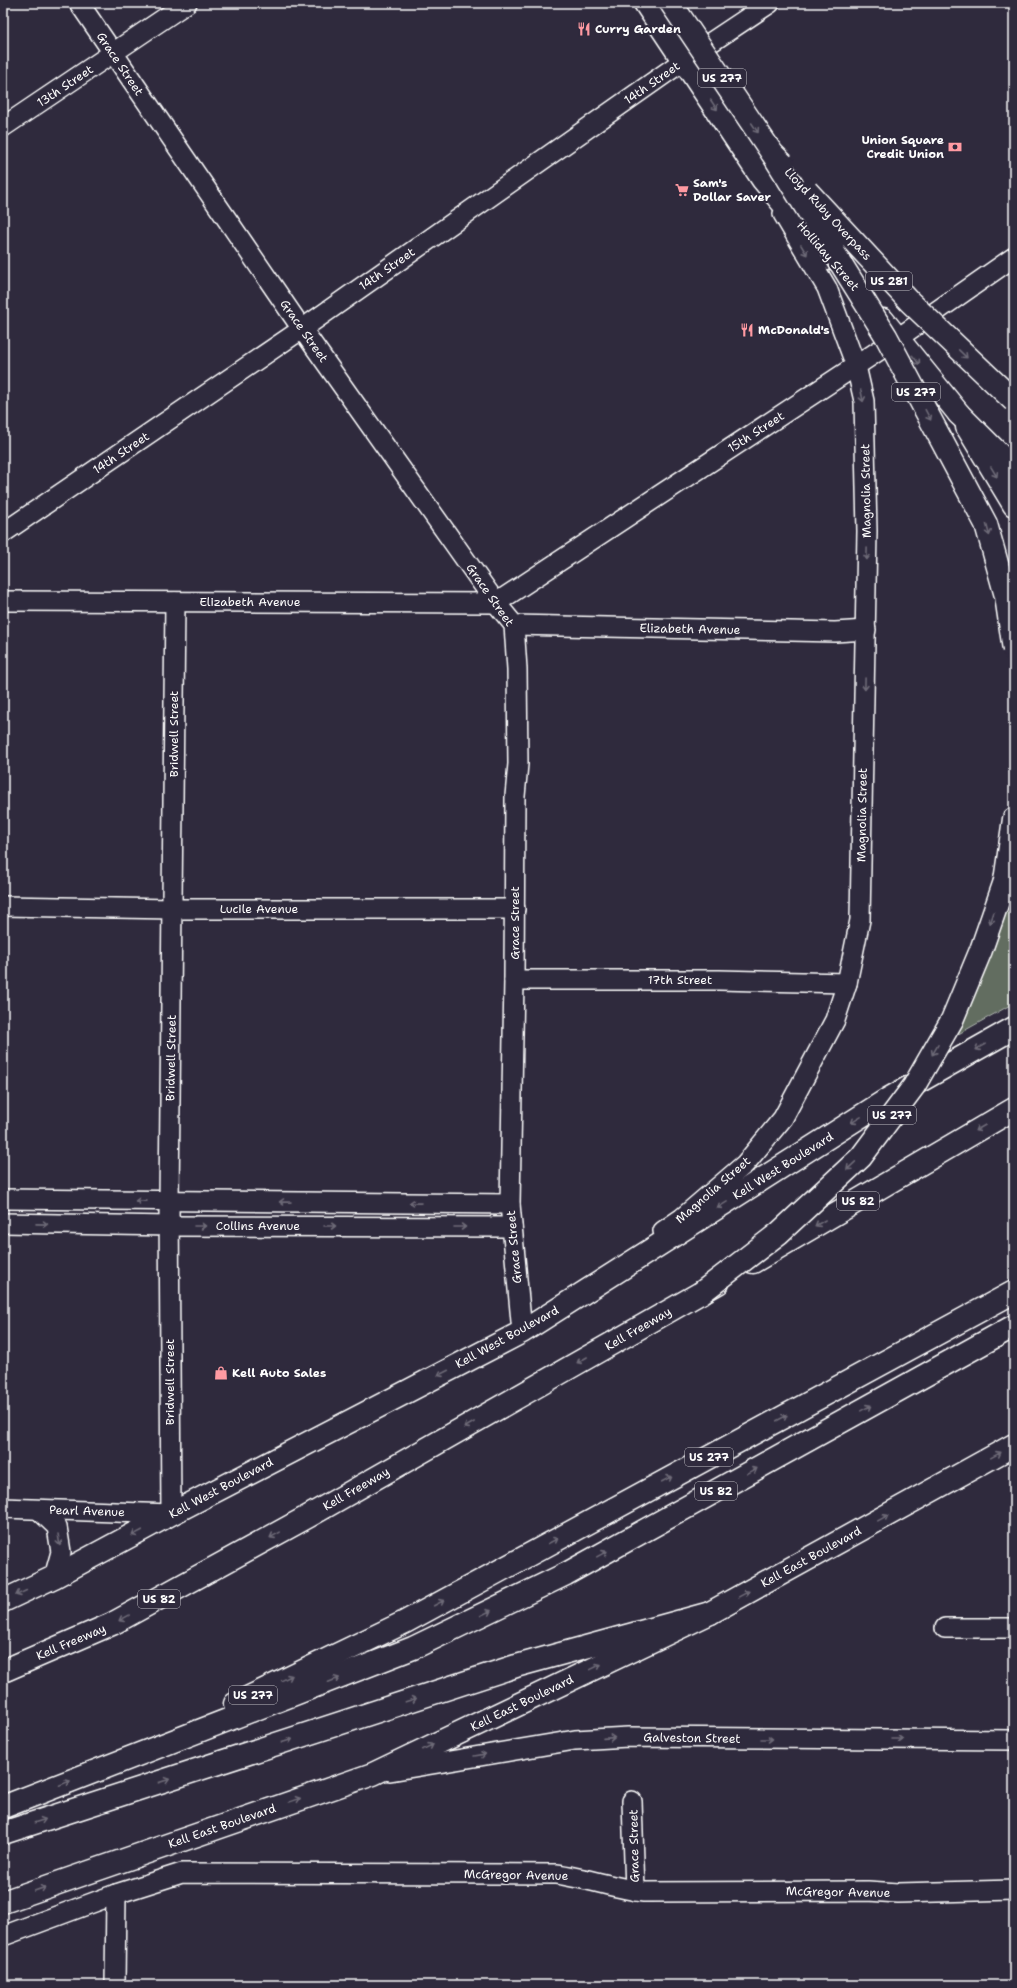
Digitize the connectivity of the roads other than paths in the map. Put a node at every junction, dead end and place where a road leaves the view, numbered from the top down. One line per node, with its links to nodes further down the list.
1 (79, 3): 6 (street, Grace Street)
2 (187, 3): 6 (street, 13th Street)
3 (645, 3): 7 (main road, Holliday Street)
4 (671, 3): 9 (main road, Lloyd Ruby Overpass / US 277, one-way to 9, bridge)
5 (770, 3): 7 (street, 14th Street)
6 (113, 54): 8 (street, 13th Street); 12 (street, Grace Street)
7 (683, 61): 10 (main road, Holliday Street, one-way to 10); 12 (street, 14th Street)
8 (3, 128)
9 (772, 153): 15 (main road, Lloyd Ruby Overpass / US 281, one-way to 15, bridge); 25 (main road, US 277, one-way to 25, bridge)
10 (763, 180): 13 (main road, Holliday Street); 14 (street, Magnolia Street, one-way to 14)
11 (1014, 257): 13 (street, 15th Street)
12 (302, 329): 19 (street, 14th Street); 22 (street, Grace Street)
13 (898, 338): 14 (street, 15th Street); 16 (main road, Holliday Street, one-way to 16)
14 (856, 366): 22 (street, 15th Street); 24 (street, Magnolia Street, one-way to 24)
15 (1014, 401)
16 (959, 414): 17 (main road); 18 (main road, Holliday Street, one-way to 18)
17 (1014, 469)
18 (1014, 505)
19 (3, 533)
20 (3, 601): 21 (street, Elizabeth Avenue)
21 (175, 602): 22 (street, Elizabeth Avenue); 28 (street, Bridwell Street)
22 (496, 603): 23 (street, Grace Street)
23 (514, 625): 24 (street, Elizabeth Avenue); 29 (street, Grace Street)
24 (866, 630): 31 (street, Magnolia Street, one-way to 31)
25 (1014, 650)
26 (1014, 819): 41 (main road, US 277, one-way to 41, bridge)
27 (3, 906): 28 (street, Lucile Avenue)
28 (173, 909): 29 (street, Lucile Avenue); 35 (street, Bridwell Street)
29 (515, 909): 30 (street, Grace Street)
30 (514, 980): 31 (street, 17th Street); 36 (street, Grace Street)
31 (846, 983): 43 (street, Magnolia Street)
32 (1014, 1028): 43 (main road, Kell West Boulevard, one-way to 43)
33 (1014, 1108): 41 (main road, US 82, one-way to 41, bridge)
34 (3, 1199): 35 (street, Collins Avenue, one-way to 34)
35 (169, 1201): 36 (street, Collins Avenue, one-way to 35); 38 (street, Bridwell Street)
36 (510, 1204): 39 (street, Grace Street)
37 (3, 1223): 38 (street, Collins Avenue, one-way to 38)
38 (170, 1226): 39 (street, Collins Avenue, one-way to 39); 47 (street, Bridwell Street)
39 (512, 1227): 43 (street, Grace Street)
40 (1014, 1292): 55 (main road, US 277, one-way to 40)
41 (701, 1293): 53 (main road, Kell Freeway / US 82, one-way to 53)
42 (1014, 1326): 55 (main road, US 82, one-way to 42)
43 (522, 1332): 47 (main road, Kell West Boulevard, one-way to 47)
44 (1014, 1445): 50 (main road, Kell East Boulevard, one-way to 44)
45 (3, 1508): 46 (street, Pearl Avenue)
46 (39, 1510): 47 (street, Pearl Avenue); 48 (street, one-way to 48)
47 (171, 1514): 48 (main road, Kell West Boulevard, one-way to 48)
48 (54, 1578): 49 (main road, Kell West Boulevard, one-way to 49)
49 (3, 1601)
50 (710, 1613): 56 (main road, Kell East Boulevard, one-way to 50); 59 (main road, one-way to 50)
51 (945, 1628): 52 (street)
52 (1014, 1628)
53 (3, 1671)
54 (1014, 1740): 56 (street, Galveston Street, one-way to 54)
55 (101, 1768): 58 (main road, US 82, one-way to 55)
56 (373, 1774): 63 (main road, Kell East Boulevard, one-way to 56)
57 (632, 1801): 61 (street, Grace Street)
58 (3, 1807)
59 (3, 1833)
60 (1014, 1890): 61 (street, McGregor Avenue)
61 (635, 1891): 62 (street, McGregor Avenue)
62 (116, 1894): 64 (street, McGregor Avenue); 65 (street)
63 (3, 1902)
64 (3, 1936)
65 (115, 1985)

